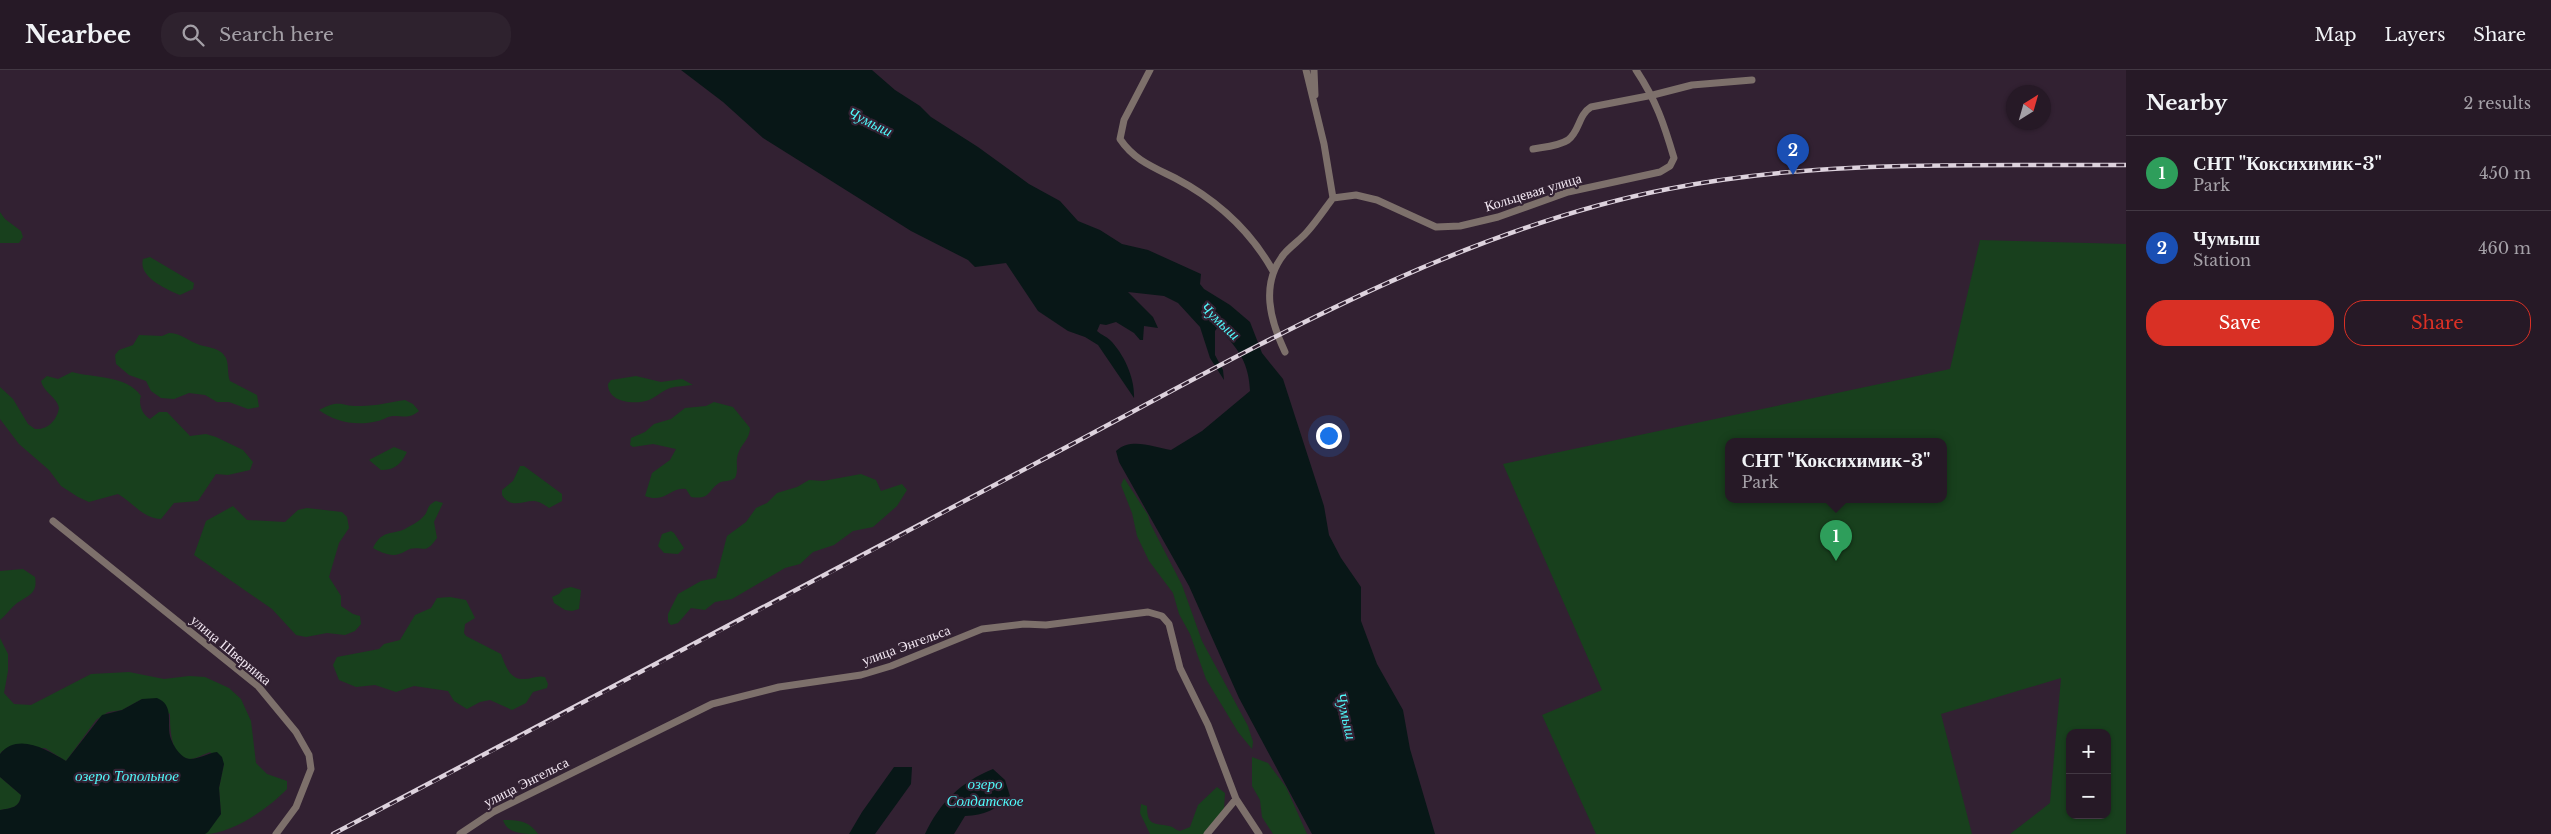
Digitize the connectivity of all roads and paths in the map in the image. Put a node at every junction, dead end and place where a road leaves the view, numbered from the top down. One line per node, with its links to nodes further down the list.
1 (1150, 70): 10 (street)
2 (1306, 70): 7 (street)
3 (1314, 70): 7 (street)
4 (1636, 70): 6 (street, Кольцевая улица)
5 (1752, 80): 6 (street)
6 (1653, 95): 8 (street); 9 (street, Кольцевая улица)
7 (1315, 107): 9 (street)
8 (1533, 149)
9 (1333, 198): 10 (street)
10 (1273, 271): 11 (street)
11 (1284, 352)
12 (53, 521): 14 (street, улица Шверника)
13 (1236, 799): 15 (street, улица Энгельса); 16 (street); 17 (street, улица Энгельса)
14 (276, 834)
15 (460, 834)
16 (1207, 834)
17 (1259, 834)

